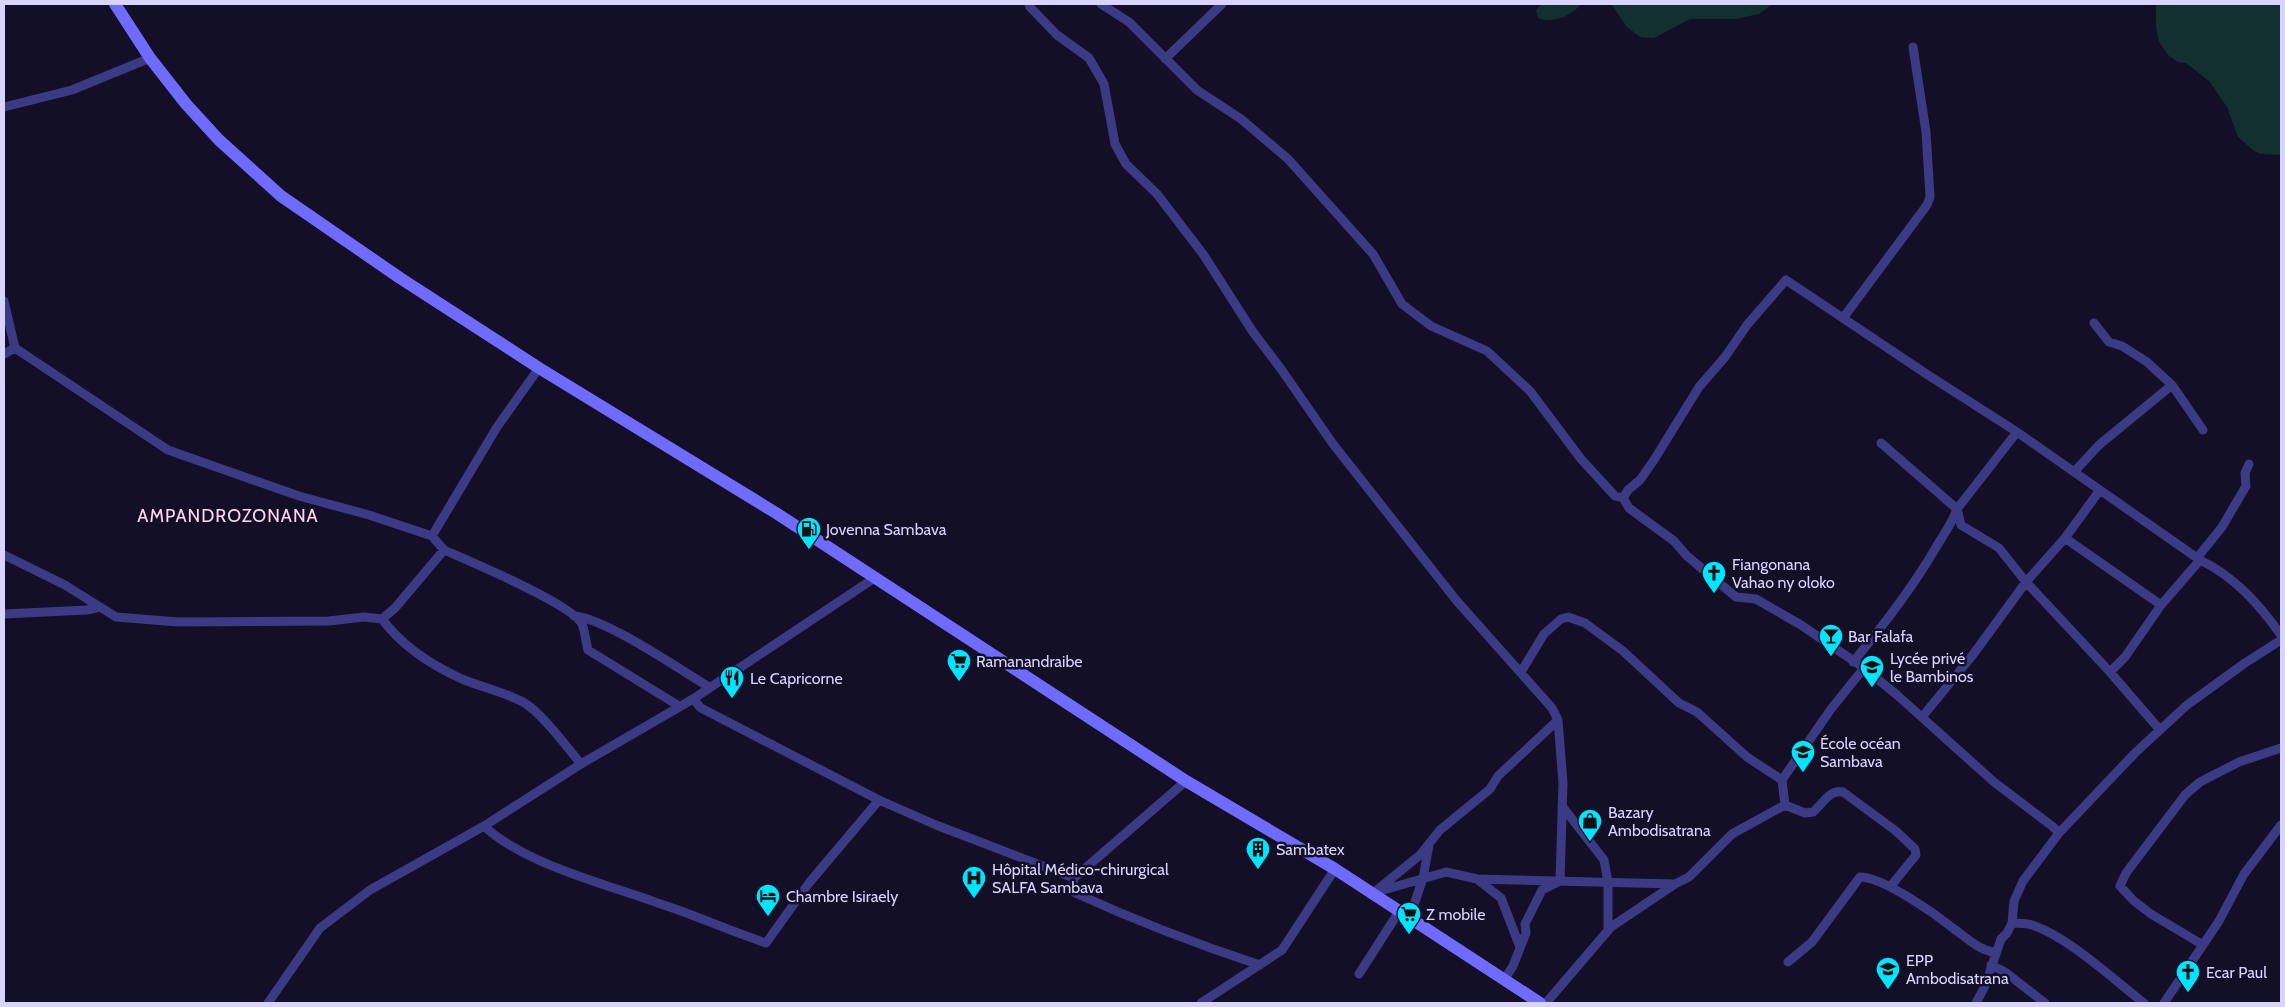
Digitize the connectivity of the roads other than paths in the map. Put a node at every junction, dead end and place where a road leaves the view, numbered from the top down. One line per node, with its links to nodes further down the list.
1 (115, 4): 6 (main road)
2 (1029, 4): 40 (street)
3 (1101, 4): 7 (street)
4 (1222, 4): 7 (street)
5 (1913, 47): 10 (street)
6 (150, 58): 8 (street); 14 (main road)
7 (1165, 58): 22 (street)
8 (4, 108)
9 (4, 301): 12 (street)
10 (1842, 318): 17 (street); 22 (street)
11 (2094, 324): 15 (street)
12 (15, 348): 13 (street); 24 (street)
13 (4, 354)
14 (539, 368): 24 (street); 29 (main road)
15 (2172, 385): 16 (street); 20 (street)
16 (2203, 430)
17 (2018, 432): 20 (street); 23 (street)
18 (1881, 443): 23 (street)
19 (2249, 464): 28 (street)
20 (2074, 472): 21 (street)
21 (2100, 490): 25 (street); 28 (street)
22 (1623, 498): 38 (street)
23 (1957, 509): 30 (street); 38 (street)
24 (432, 536): 26 (street)
25 (2065, 538): 30 (street); 31 (street)
26 (444, 550): 34 (street); 35 (street)
27 (4, 555): 32 (street)
28 (2198, 559): 31 (street); 36 (street)
29 (876, 577): 42 (street); 51 (main road)
30 (2026, 582): 41 (street); 45 (street)
31 (2161, 606): 41 (street)
32 (100, 607): 33 (street); 35 (street)
33 (4, 614)
34 (574, 616): 42 (street); 44 (street)
35 (382, 619): 49 (street)
36 (2281, 635)
37 (2281, 640): 47 (street)
38 (1853, 662): 39 (street)
39 (1864, 668): 45 (street); 50 (street)
40 (1522, 672): 46 (street); 50 (street)
41 (2110, 672): 47 (street)
42 (709, 687): 43 (street)
43 (693, 699): 44 (street); 52 (street)
44 (679, 706): 49 (street)
45 (1922, 717): 57 (street)
46 (1558, 720): 54 (street); 58 (street)
47 (2160, 730): 57 (street)
48 (2281, 748): 71 (street)
49 (581, 764): 56 (street)
50 (1782, 780): 53 (street)
51 (1186, 781): 59 (main road); 60 (street)
52 (879, 800): 56 (street); 60 (street)
53 (1786, 805): 65 (street); 66 (street)
54 (1562, 806): 63 (street); 64 (street)
55 (2281, 825): 71 (street)
56 (484, 826): 79 (street)
57 (2059, 833): 69 (street)
58 (1429, 845): 61 (street); 67 (street)
59 (1335, 869): 67 (main road); 75 (street)
60 (1074, 878): 75 (street)
61 (1423, 878): 62 (street); 67 (street); 68 (street)
62 (1477, 879): 63 (street); 72 (street)
63 (1560, 881): 64 (street); 72 (street)
64 (1608, 882): 65 (street); 70 (street)
65 (1675, 884): 70 (street)
66 (1890, 887): 73 (street); 74 (street)
67 (1372, 894): 68 (main road)
68 (1405, 914): 77 (street); 78 (main road)
69 (2012, 923): 73 (street); 85 (street)
70 (1608, 930): 82 (street)
71 (2203, 945): 86 (street)
72 (1520, 947): 78 (street)
73 (1996, 953): 76 (street)
74 (1788, 962)
75 (1260, 965): 80 (street)
76 (1991, 965): 83 (street); 84 (street)
77 (1359, 974)
78 (1504, 980): 81 (main road)
79 (268, 1003)
80 (1201, 1003)
81 (1540, 1003)
82 (1546, 1003)
83 (1976, 1003)
84 (2045, 1003)
85 (2144, 1003)
86 (2164, 1003)

